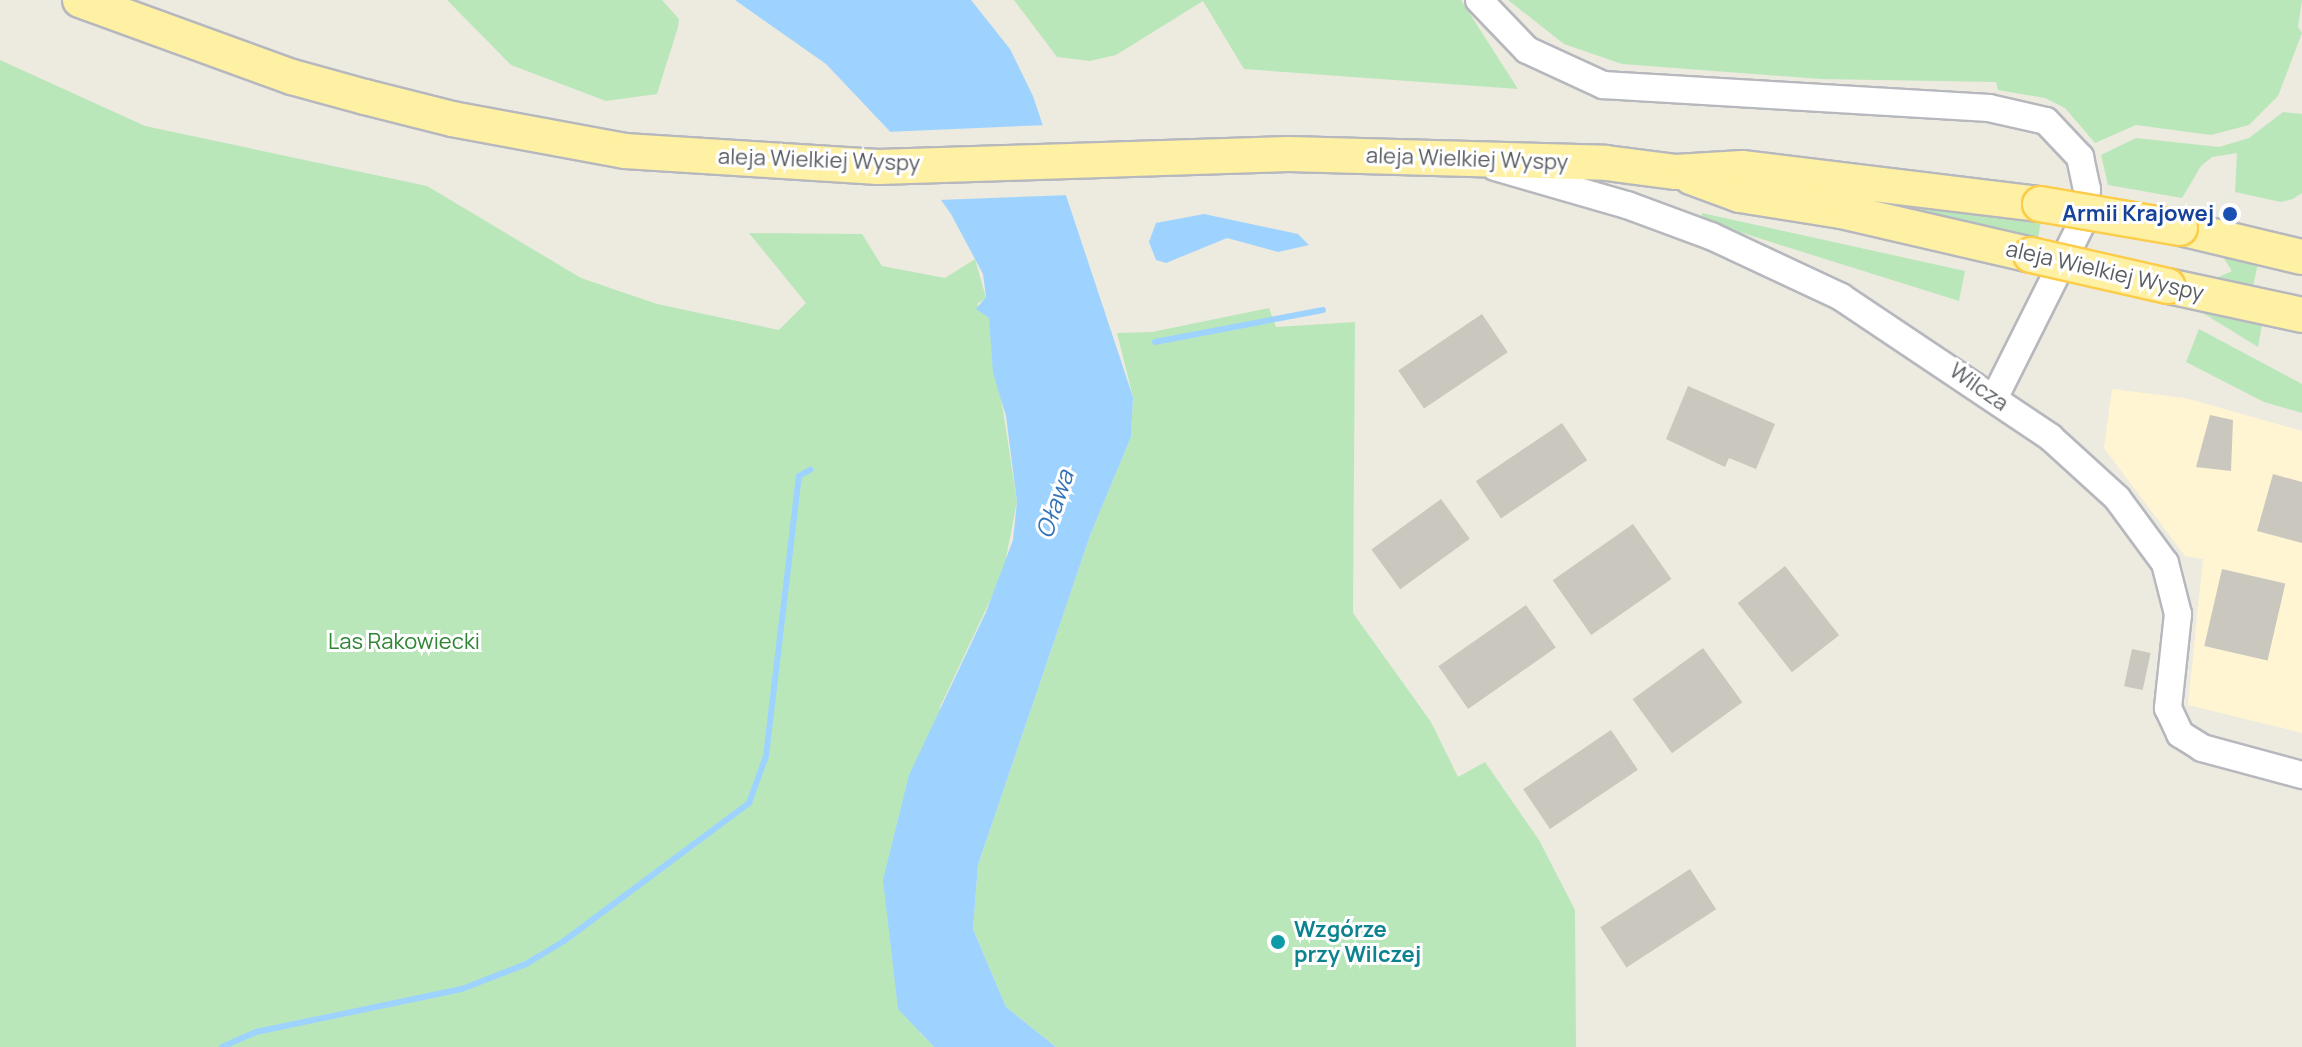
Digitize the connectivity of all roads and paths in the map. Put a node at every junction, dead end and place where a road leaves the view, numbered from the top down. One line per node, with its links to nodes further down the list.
1 (80, 0): 3 (main road, aleja Wielkiej Wyspy)
2 (1479, 0): 7 (street)
3 (1467, 159): 4 (main road, aleja Wielkiej Wyspy); 7 (street, Wilcza)
4 (1676, 172): 5 (main road, aleja Wielkiej Wyspy, bridge); 6 (main road, aleja Wielkiej Wyspy, bridge)
5 (2302, 257)
6 (2302, 315)
7 (1995, 397): 8 (street, Wilcza)
8 (2302, 775)

